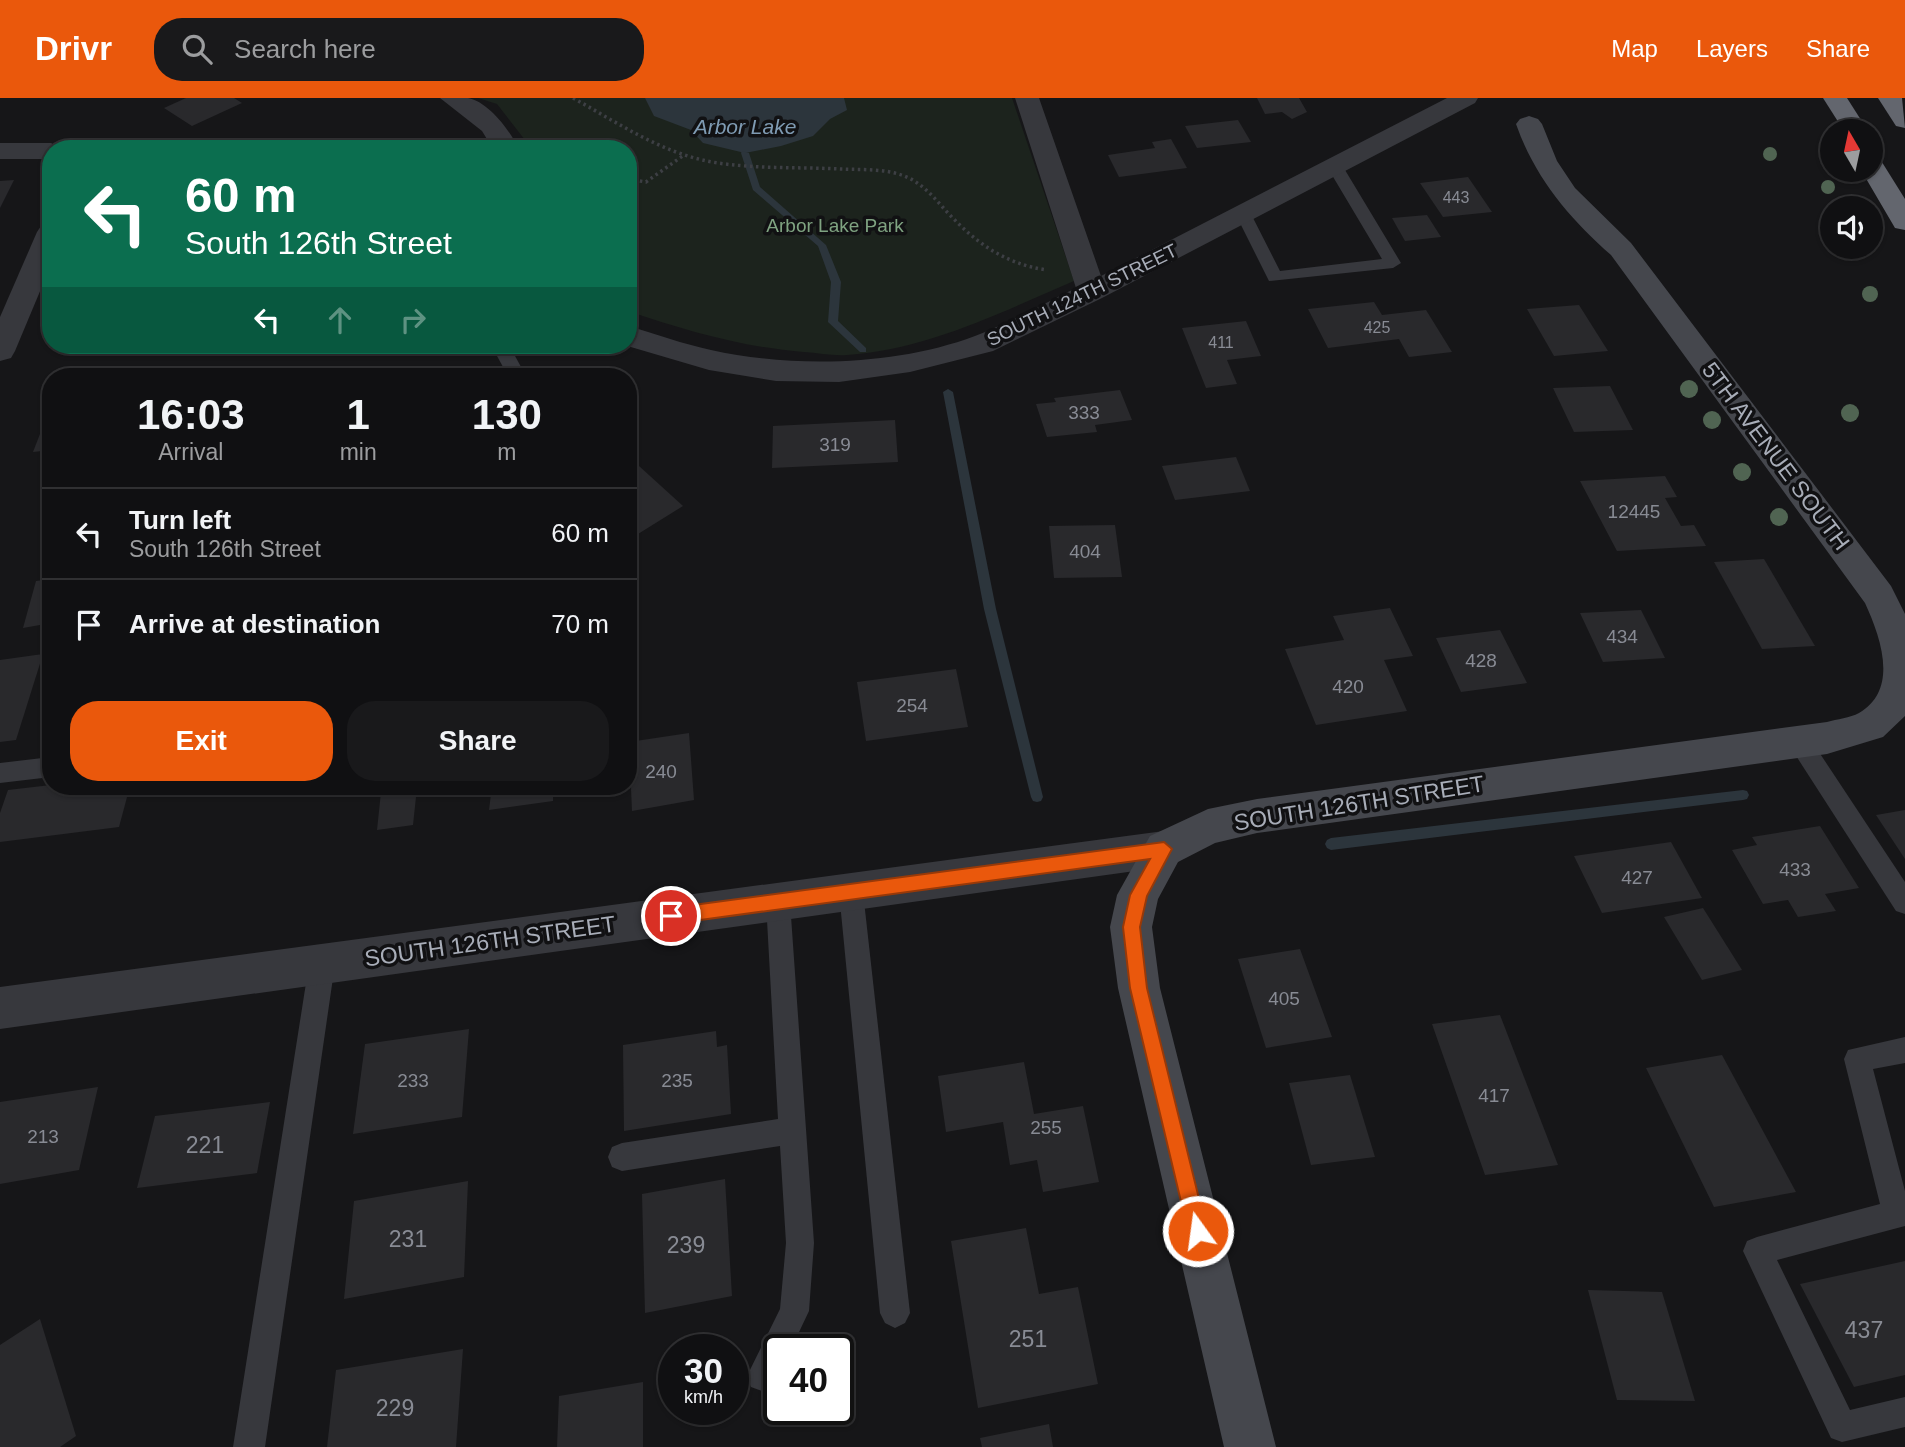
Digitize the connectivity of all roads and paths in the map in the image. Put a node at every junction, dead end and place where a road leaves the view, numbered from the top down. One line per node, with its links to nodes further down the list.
1 (452, 98): 10 (street)
2 (573, 98): 13 (path)
3 (1027, 98): 22 (street)
4 (1466, 98): 14 (street, SOUTH 124TH STREET)
5 (1834, 98): 8 (highway)
6 (1890, 98): 9 (highway)
7 (1523, 115): 25 (street, 5TH AVENUE SOUTH)
8 (1847, 119)
9 (1905, 121)
10 (502, 140)
11 (0, 150): 12 (street)
12 (42, 151)
13 (685, 154): 16 (path); 22 (path)
14 (1334, 165): 19 (street, SOUTH 124TH STREET); 19 (lane)
15 (1883, 172): 18 (highway)
16 (637, 180)
17 (1882, 182): 20 (highway)
18 (1905, 206)
19 (1244, 215): 22 (street, SOUTH 124TH STREET)
20 (1905, 222)
21 (42, 253): 24 (street)
22 (1088, 280): 23 (street, SOUTH 124TH STREET)
23 (637, 339)
24 (0, 351)
25 (1902, 676): 26 (street, SOUTH 126TH STREET)
26 (1799, 741): 29 (street, SOUTH 126TH STREET); 32 (lane)
27 (42, 769): 28 (lane)
28 (0, 773)
29 (1164, 849): 30 (street, SOUTH 126TH STREET); 43 (street)
30 (851, 892): 31 (street, SOUTH 126TH STREET); 39 (lane)
31 (778, 902): 33 (street, SOUTH 126TH STREET); 36 (lane)
32 (1905, 903)
33 (322, 964): 34 (street, SOUTH 126TH STREET); 42 (lane)
34 (0, 1008)
35 (1905, 1050): 38 (lane)
36 (794, 1130): 37 (lane); 40 (lane)
37 (622, 1157)
38 (1901, 1213): 41 (lane)
39 (895, 1313)
40 (762, 1376)
41 (1905, 1412)
42 (249, 1447)
43 (1250, 1447)

